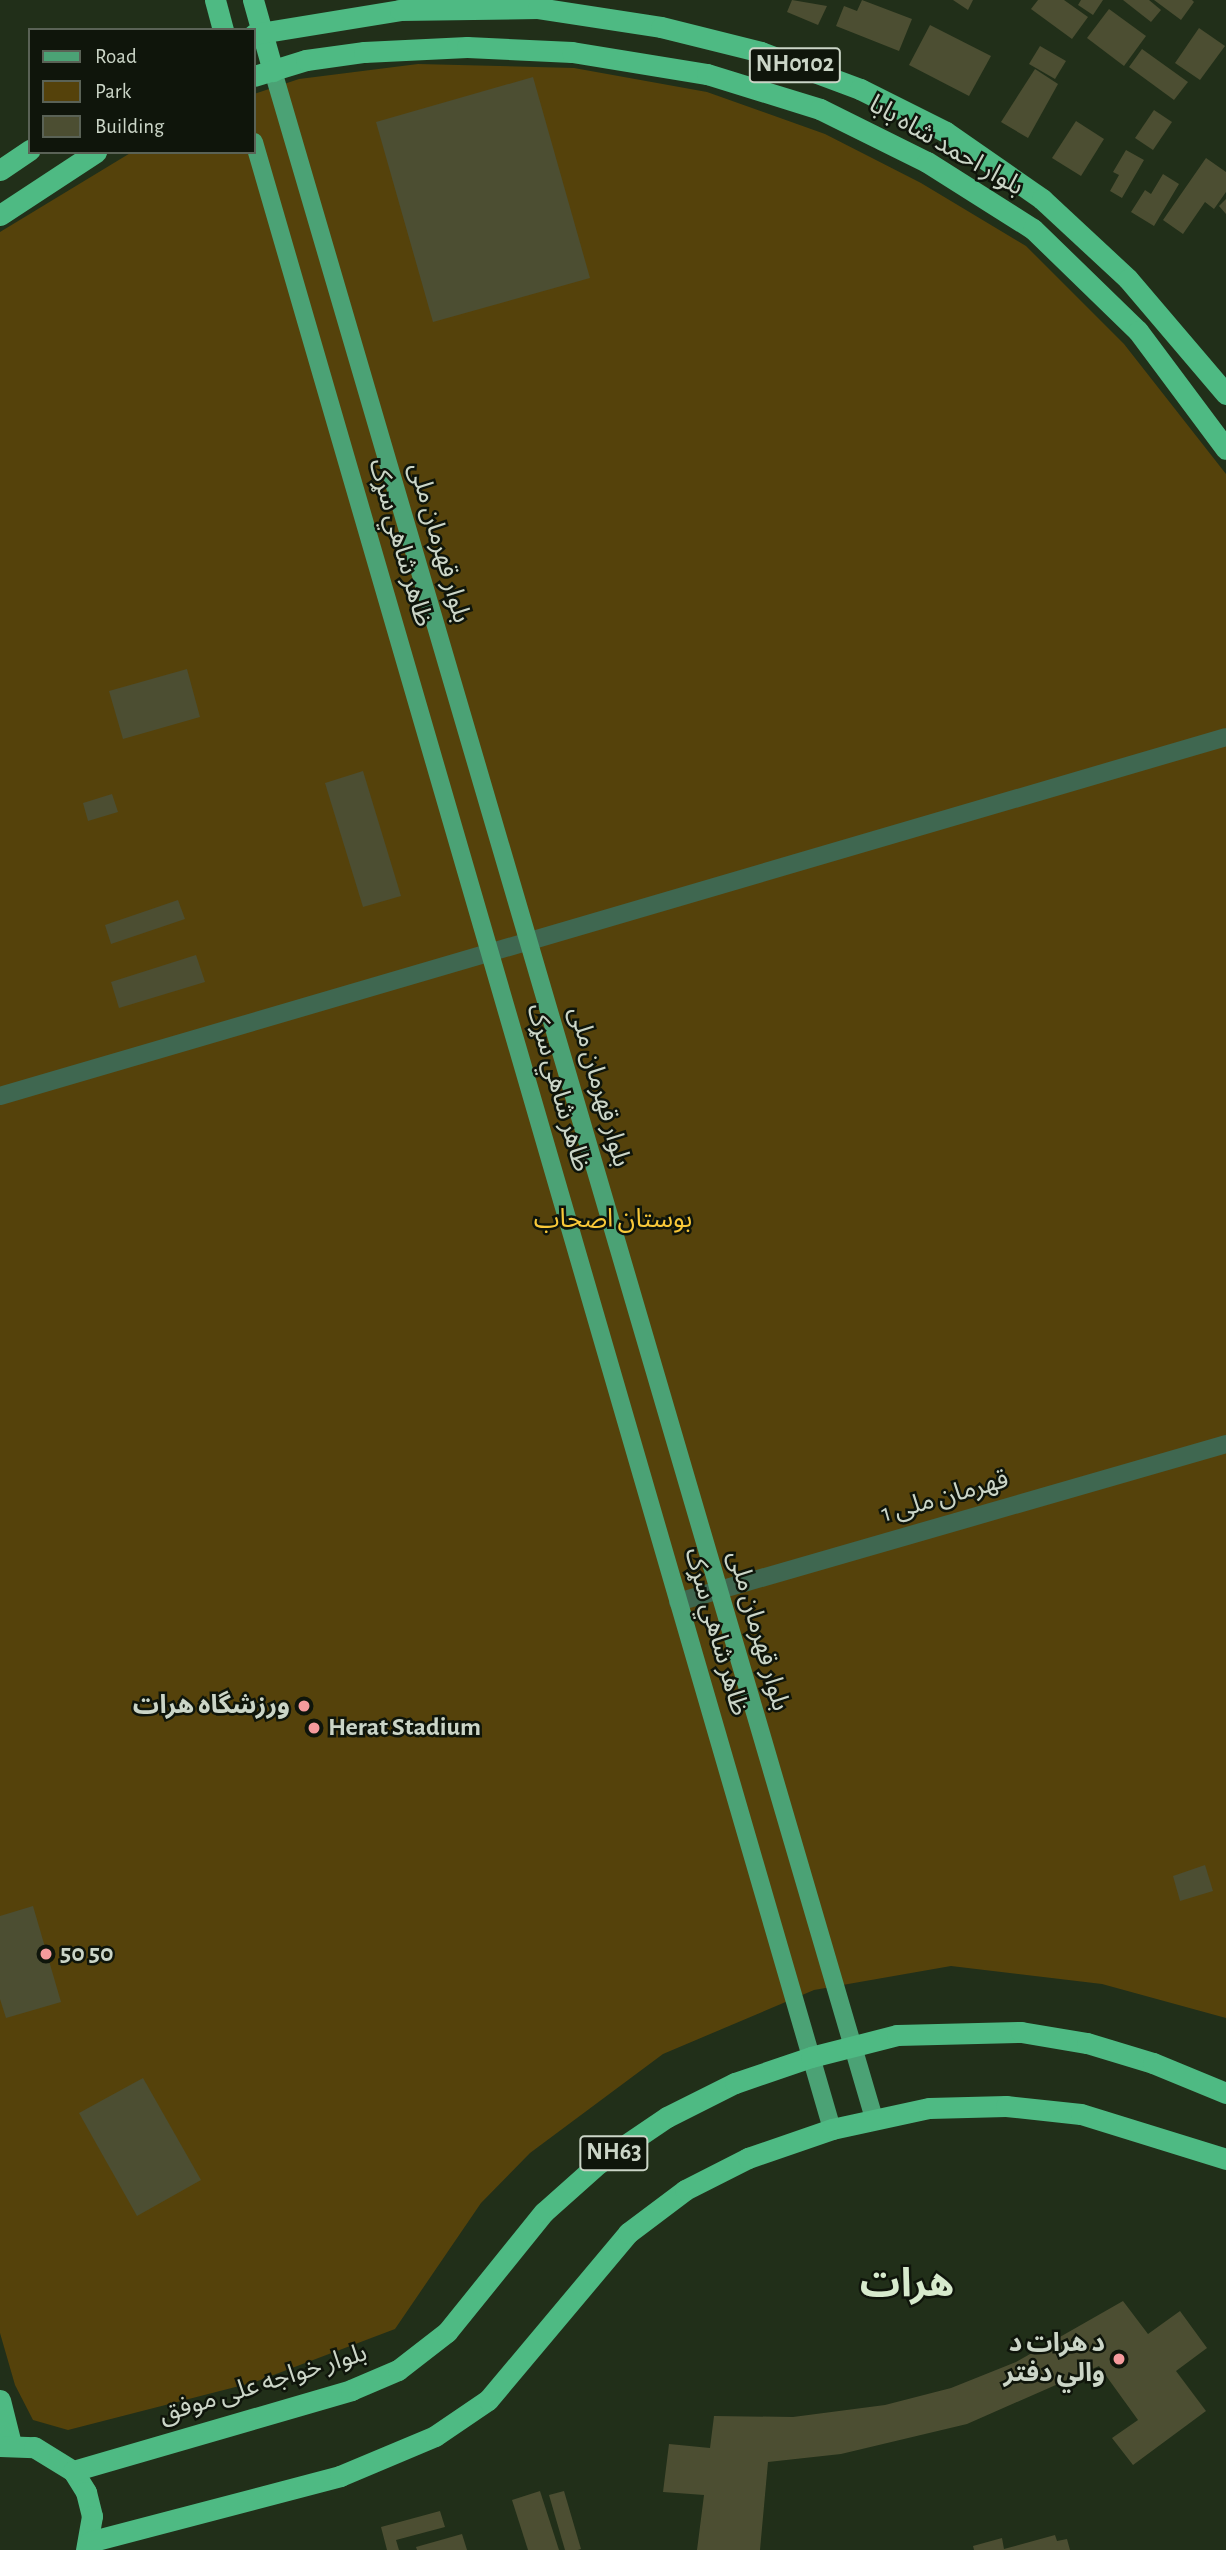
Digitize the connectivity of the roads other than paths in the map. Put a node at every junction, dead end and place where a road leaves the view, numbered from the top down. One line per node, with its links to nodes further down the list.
1 (215, 0): 3 (highway)
2 (253, 0): 4 (highway)
3 (222, 28)
4 (258, 33): 5 (highway); 11 (highway, بلوار احمد شاه بابا / NH0102)
5 (264, 74): 12 (highway, بلوار احمد شاه بابا / NH0102); 14 (main road, بلوار قهرمان ملی)
6 (256, 149): 15 (main road, ظاهر شاهي سړک)
7 (28, 151): 9 (highway)
8 (93, 154): 10 (highway)
9 (0, 170)
10 (0, 215)
11 (1226, 394)
12 (1226, 449)
13 (1226, 737): 14 (street)
14 (529, 942): 15 (street); 18 (main road, بلوار قهرمان ملی)
15 (490, 953): 16 (street); 19 (main road, ظاهر شاهي سړک)
16 (0, 1097)
17 (1226, 1444): 18 (street, قهرمان ملی 1)
18 (719, 1589): 19 (street, قهرمان ملی 1); 20 (main road, بلوار قهرمان ملی)
19 (678, 1602): 21 (main road, ظاهر شاهي سړک)
20 (853, 2046): 21 (highway, بلوار خواجه علی موفق / NH63); 22 (highway, بلوار خواجه علی موفق / NH63); 23 (main road, بلوار قهرمان ملی)
21 (811, 2057): 24 (main road, ظاهر شاهي سړک); 28 (highway, بلوار خواجه علی موفق / NH63)
22 (1226, 2093)
23 (874, 2118): 24 (highway, NH63); 25 (highway, NH63)
24 (832, 2129): 29 (highway, NH63)
25 (1226, 2159)
26 (0, 2400): 27 (highway)
27 (6, 2445): 28 (highway)
28 (73, 2470): 29 (highway)
29 (87, 2546)

